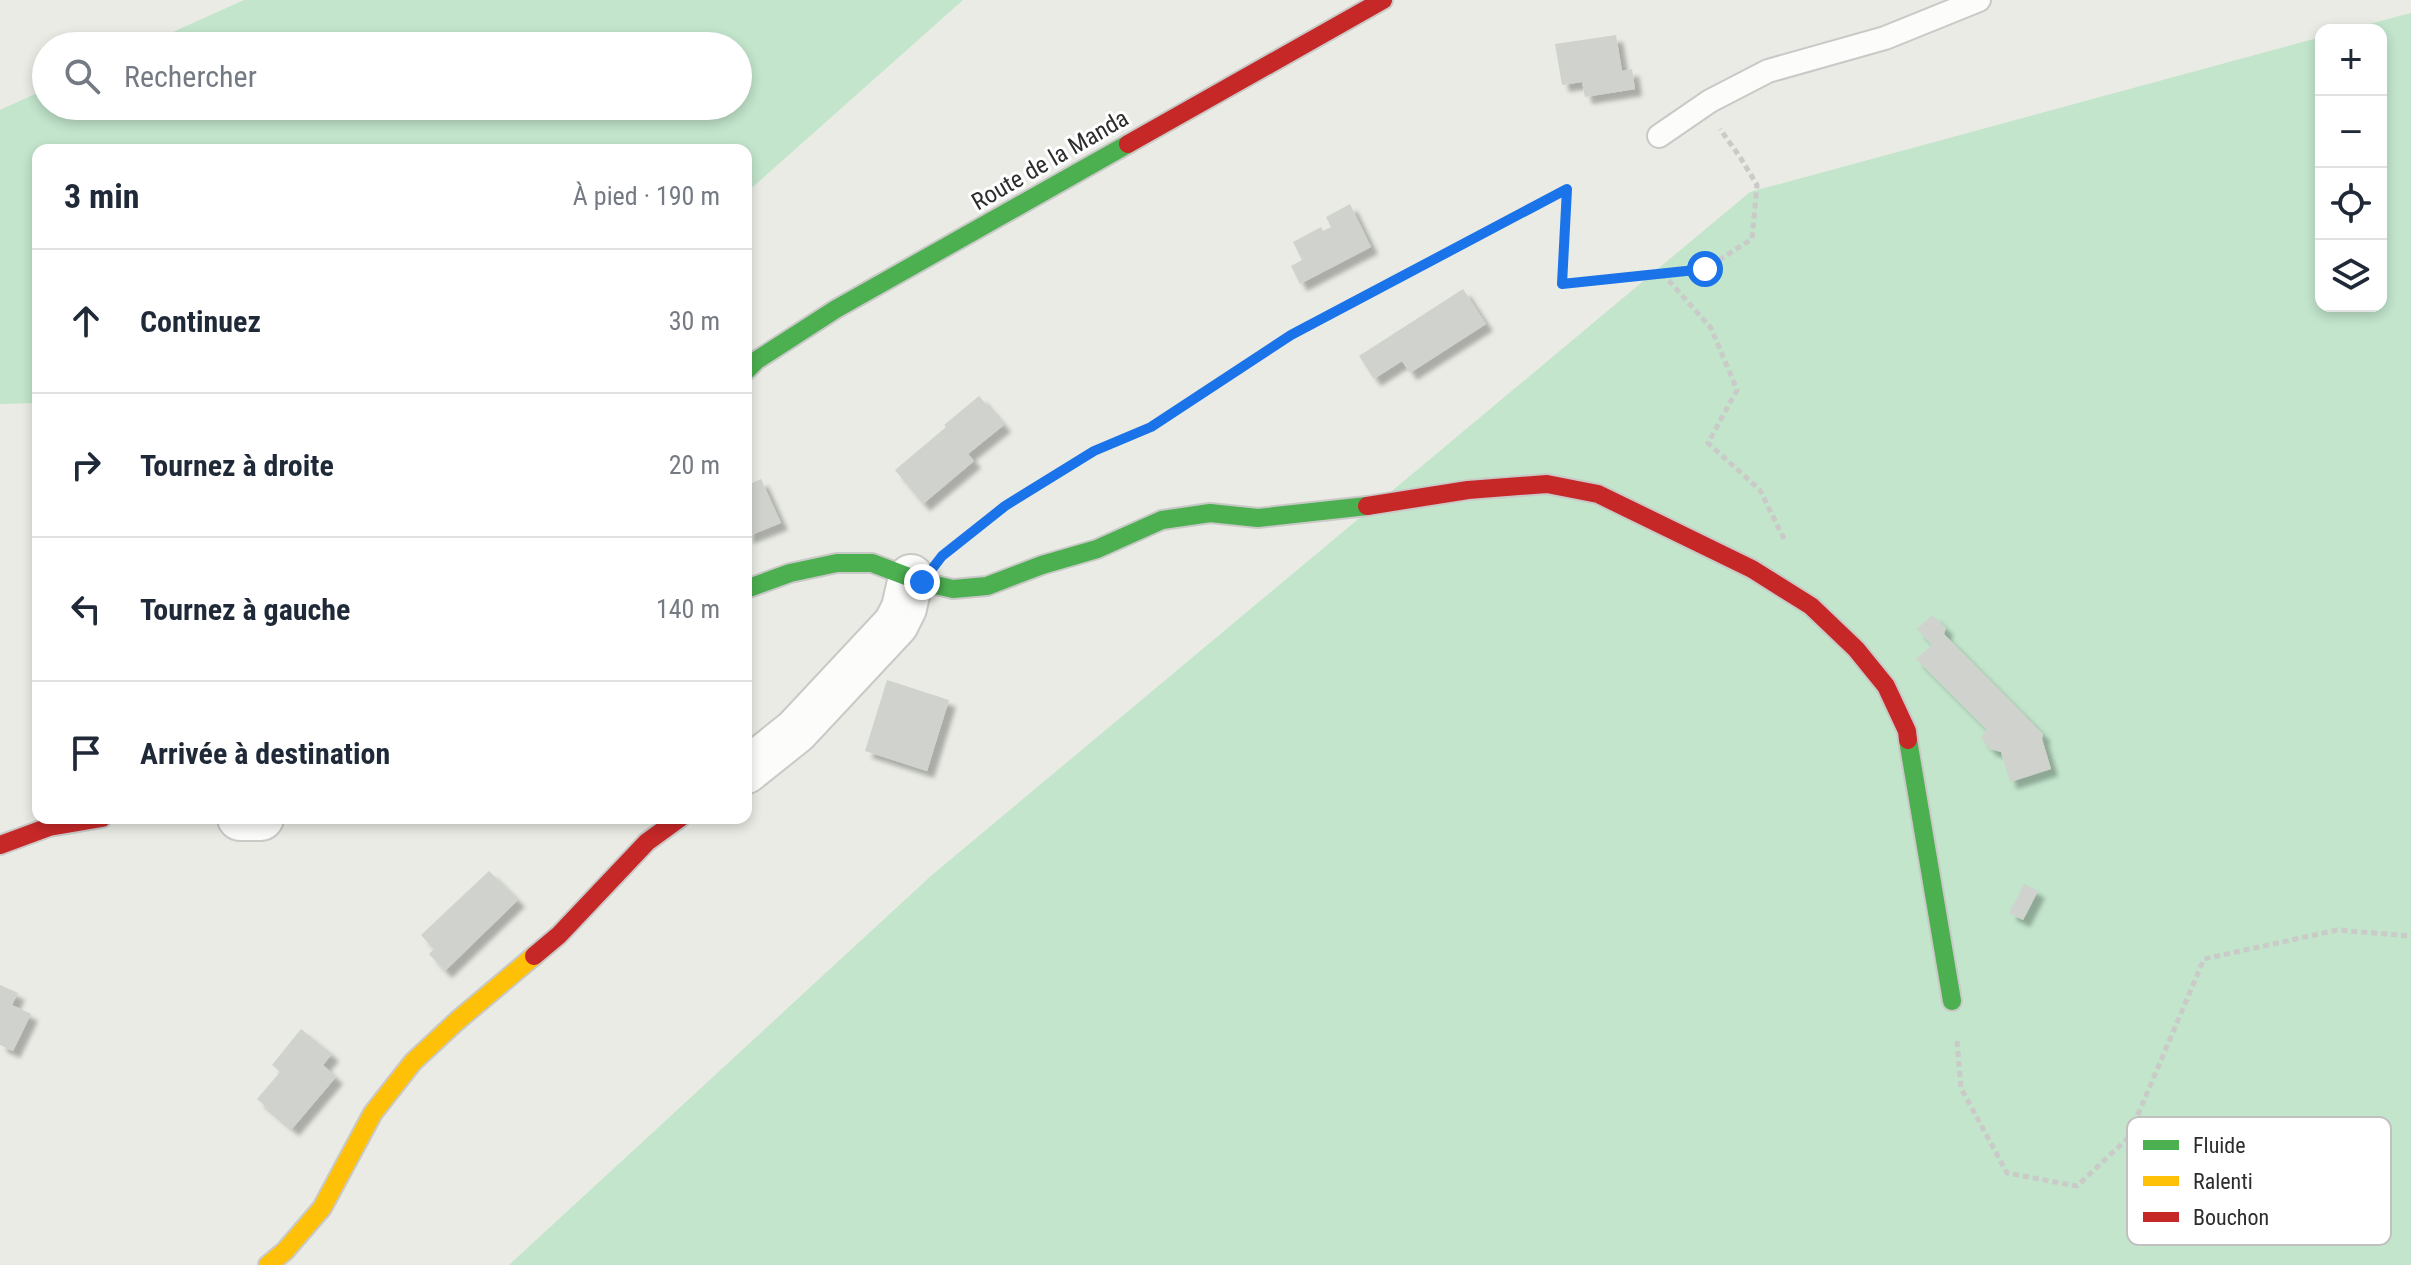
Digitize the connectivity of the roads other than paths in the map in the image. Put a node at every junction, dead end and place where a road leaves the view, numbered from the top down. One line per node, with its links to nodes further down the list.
1 (1383, 0): 4 (street, Route de la Manda)
2 (1979, 0): 3 (lane)
3 (1659, 136)
4 (752, 365)
5 (917, 579): 6 (street); 7 (street); 11 (street)
6 (752, 587)
7 (752, 766)
8 (67, 824): 10 (street)
9 (672, 824): 12 (street)
10 (0, 845)
11 (1952, 1001)
12 (268, 1265)

